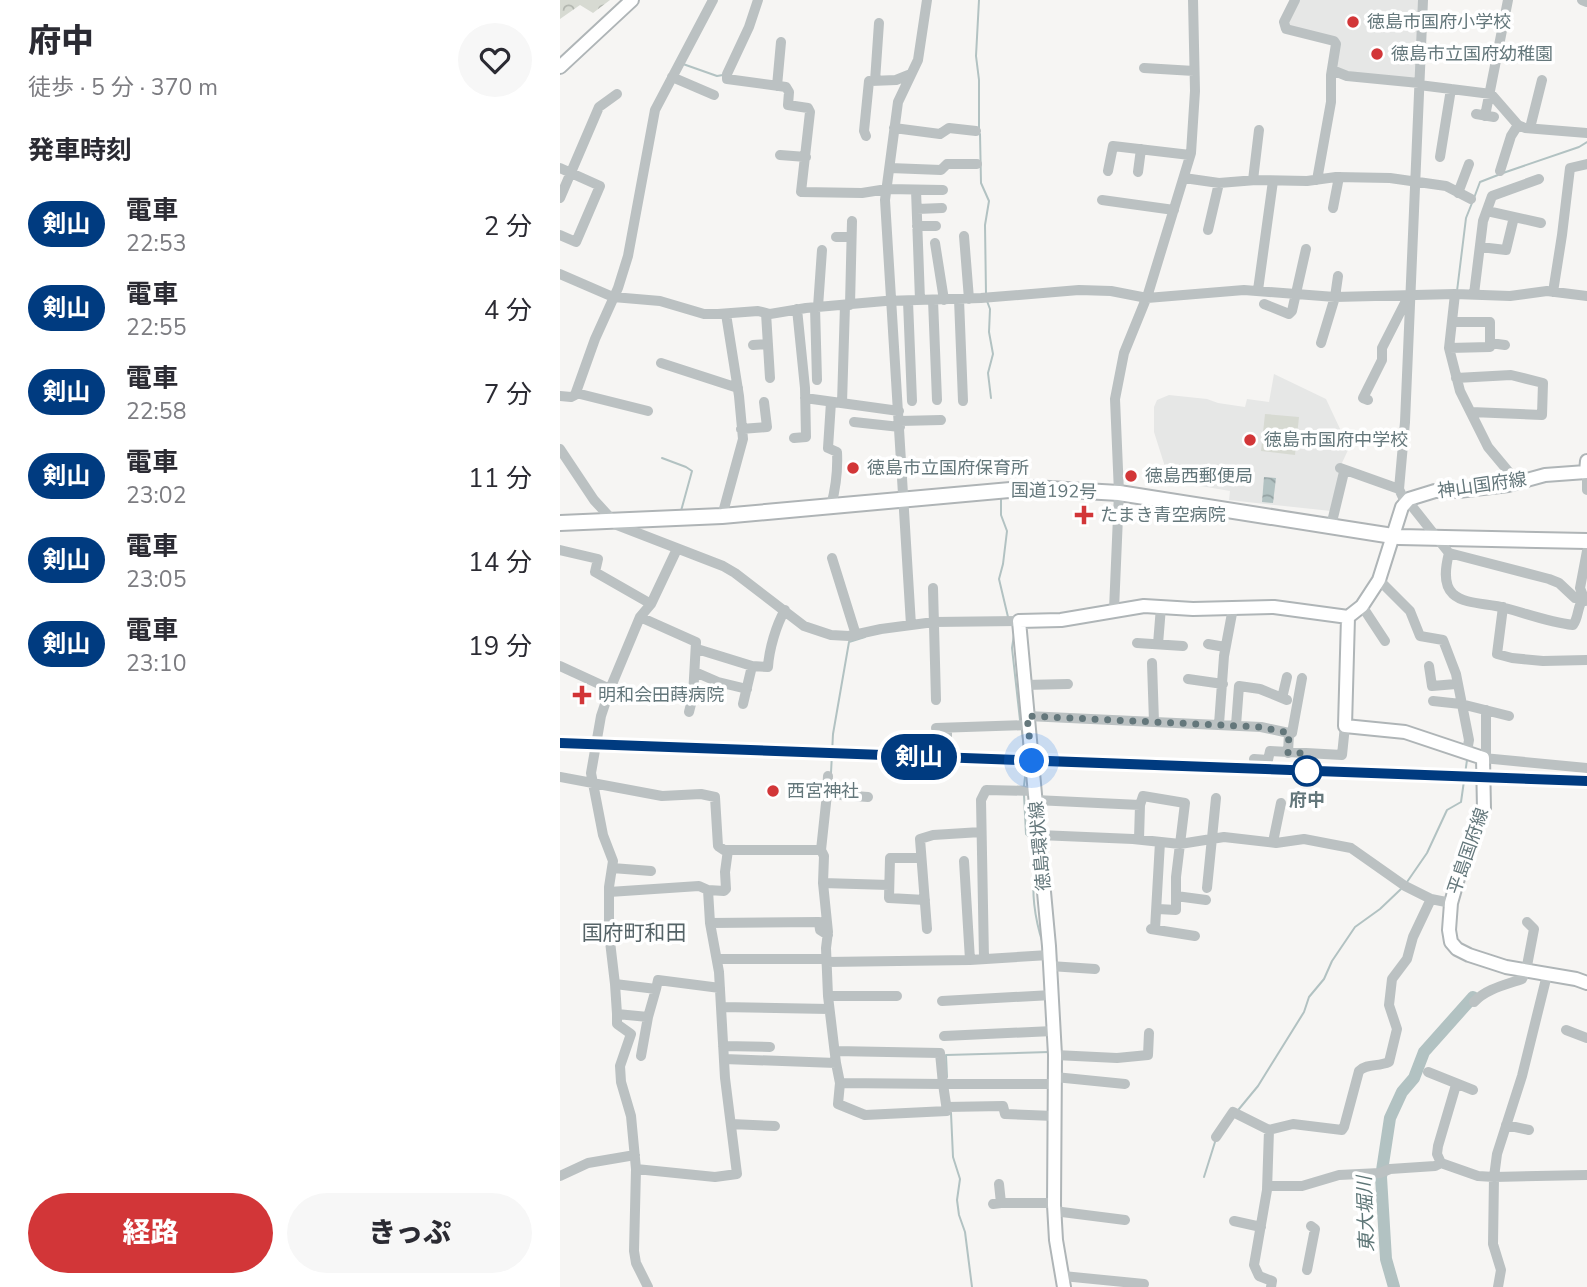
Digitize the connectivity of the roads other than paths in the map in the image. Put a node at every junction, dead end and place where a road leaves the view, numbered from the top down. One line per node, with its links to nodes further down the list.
1 (632, 0): 11 (main road)
2 (713, 0): 16 (street)
3 (758, 0): 20 (street)
4 (927, 0): 15 (street)
5 (1193, 0): 14 (street)
6 (1295, 0): 13 (street)
7 (1423, 0): 19 (street)
8 (1508, 0): 23 (street)
9 (879, 23): 18 (street)
10 (781, 42): 20 (street)
11 (560, 68)
12 (1144, 68): 14 (street)
13 (1332, 70): 19 (street); 51 (street)
14 (1194, 71): 35 (street)
15 (911, 74): 18 (street); 27 (street)
16 (672, 76): 24 (street); 90 (street)
17 (1542, 80): 28 (street)
18 (869, 81): 32 (street)
19 (1419, 84): 21 (street); 53 (street)
20 (777, 86): 36 (street)
21 (1451, 89): 23 (street); 37 (street)
22 (617, 94): 46 (street)
23 (1491, 94): 25 (street); 26 (street)
24 (714, 95)
25 (1485, 116)
26 (1518, 125): 28 (street); 44 (street)
27 (894, 128): 30 (street); 42 (street)
28 (1530, 128): 31 (street)
29 (1259, 130): 50 (street)
30 (976, 131)
31 (1587, 133)
32 (866, 136)
33 (1142, 149): 35 (street); 43 (street); 45 (street)
34 (780, 155): 36 (street)
35 (1190, 155): 48 (street)
36 (806, 157): 55 (street)
37 (1440, 157)
38 (977, 164): 42 (street)
39 (1469, 164): 58 (street)
40 (1587, 164): 84 (street)
41 (560, 169): 46 (street)
42 (890, 169): 55 (street)
43 (1108, 171)
44 (1500, 171)
45 (1138, 172)
46 (570, 173): 59 (street); 73 (street)
47 (1339, 177): 51 (street); 53 (street); 63 (street)
48 (1184, 178): 54 (street); 65 (street)
49 (1539, 179): 66 (street)
50 (1253, 180): 52 (street); 54 (street)
51 (1317, 180): 52 (street)
52 (1273, 181): 83 (street)
53 (1414, 181): 58 (street); 88 (street)
54 (1219, 183): 72 (street)
55 (887, 189): 56 (street); 97 (street)
56 (916, 190): 57 (street); 64 (street)
57 (943, 190)
58 (1458, 193): 61 (street)
59 (560, 198)
60 (1108, 198): 65 (street)
61 (1471, 199)
62 (942, 208): 64 (street)
63 (1333, 208)
64 (917, 209): 70 (street)
65 (1174, 210): 92 (street)
66 (1487, 211): 67 (street); 78 (street)
67 (1514, 217): 69 (street); 78 (street)
68 (852, 221): 76 (street)
69 (1541, 223)
70 (917, 226): 71 (street); 94 (street)
71 (936, 226)
72 (1208, 230)
73 (560, 235)
74 (964, 236): 93 (street)
75 (836, 237): 76 (street)
76 (852, 237): 99 (street)
77 (935, 243): 95 (street)
78 (1480, 247): 87 (street)
79 (1306, 249): 85 (street)
80 (822, 250): 100 (street)
81 (560, 274): 90 (street)
82 (1338, 276): 91 (street)
83 (1258, 290): 85 (street); 92 (street)
84 (1553, 292): 87 (street); 89 (street)
85 (1296, 293): 91 (street); 98 (street)
86 (1455, 294): 87 (street); 88 (street); 104 (street)
87 (1474, 294)
88 (1409, 295): 91 (street); 120 (street); 137 (street)
89 (1587, 296)
90 (613, 297): 103 (street); 116 (street)
91 (1335, 297): 105 (street)
92 (1147, 298): 93 (street); 139 (street)
93 (964, 299): 95 (street); 122 (street)
94 (920, 300): 95 (street); 96 (street)
95 (939, 300): 119 (street)
96 (908, 301): 97 (street); 121 (street)
97 (890, 302): 99 (street); 128 (street)
98 (1264, 304)
99 (848, 305): 100 (street); 125 (street)
100 (816, 307): 101 (street); 114 (street)
101 (797, 309): 102 (street); 118 (street)
102 (766, 313): 103 (street); 107 (street)
103 (726, 314): 115 (street)
104 (1452, 322): 106 (street); 110 (street)
105 (1321, 343)
106 (1490, 343): 109 (street); 110 (street)
107 (768, 344): 108 (street); 112 (street)
108 (753, 345)
109 (1505, 345)
110 (1449, 348): 113 (street)
111 (668, 362): 115 (street)
112 (767, 376)
113 (1456, 378): 127 (street); 127 (street)
114 (817, 380)
115 (737, 388): 131 (street)
116 (576, 393): 117 (street); 126 (street)
117 (560, 396)
118 (805, 398): 124 (street); 132 (street)
119 (937, 400)
120 (1368, 400)
121 (912, 401)
122 (963, 401)
123 (764, 402): 131 (street)
124 (831, 402): 125 (street); 142 (street)
125 (842, 403): 128 (street)
126 (648, 411)
127 (1471, 412): 136 (street)
128 (900, 420): 129 (street); 130 (street); 140 (street)
129 (941, 420)
130 (854, 422)
131 (741, 429): 143 (street)
132 (794, 438)
133 (560, 449): 144 (street)
134 (1587, 461): 135 (main road)
135 (1587, 473): 136 (main road, 神山国府線); 138 (street)
136 (1518, 483): 141 (main road, 神山国府線)
137 (1399, 489): 141 (street); 146 (street)
138 (1587, 490)
139 (1119, 494): 140 (highway, 国道192号); 146 (highway, 国道192号); 164 (street)
140 (904, 499): 142 (highway, 国道192号); 169 (street)
141 (1406, 501): 147 (main road); 148 (street)
142 (831, 506): 143 (highway, 国道192号)
143 (722, 516): 144 (highway, 国道192号)
144 (612, 521): 145 (highway, 国道192号); 150 (street)
145 (560, 523)
146 (1331, 526): 147 (highway, 国道192号)
147 (1391, 536): 148 (highway, 国道192号); 155 (main road)
148 (1437, 537): 149 (highway, 国道192号); 153 (street)
149 (1587, 541)
150 (677, 549): 158 (street); 163 (street)
151 (560, 550): 158 (street)
152 (1587, 551): 157 (street)
153 (1449, 553): 157 (street); 161 (street)
154 (832, 558): 170 (street)
155 (1379, 580): 159 (main road); 189 (street)
156 (933, 588): 168 (street)
157 (1585, 601): 161 (street)
158 (651, 604): 165 (street)
159 (1363, 606): 166 (main road); 171 (street)
160 (1161, 607): 162 (main road); 164 (main road); 173 (street)
161 (1503, 607): 178 (street)
162 (1233, 608): 166 (main road); 176 (street)
163 (785, 610): 170 (street); 181 (street)
164 (1114, 610): 167 (main road)
165 (640, 617): 177 (street); 191 (street)
166 (1348, 617): 204 (main road)
167 (1019, 621): 168 (street); 190 (main road, 徳島環状線)
168 (934, 622): 169 (street); 193 (street)
169 (911, 625): 170 (street)
170 (856, 635)
171 (1385, 641)
172 (1137, 643): 173 (street)
173 (1158, 644): 175 (street)
174 (1208, 644): 176 (street)
175 (1183, 646)
176 (1226, 647): 188 (street)
177 (697, 649): 181 (street); 183 (street)
178 (1587, 660)
179 (1152, 663): 200 (street)
180 (560, 666): 191 (street)
181 (752, 666): 192 (street)
182 (1429, 666): 189 (street)
183 (695, 672): 192 (street); 198 (street)
184 (1302, 678): 205 (street)
185 (1188, 679): 188 (street)
186 (1285, 680): 203 (street)
187 (1068, 684): 190 (street)
188 (1223, 684): 202 (street)
189 (1456, 684): 196 (street)
190 (1024, 685): 201 (main road, 徳島環状線)
191 (610, 689): 214 (street)
192 (747, 689): 195 (street)
193 (936, 700)
194 (1433, 701): 196 (street)
195 (743, 704)
196 (1461, 704): 197 (street); 207 (street)
197 (1486, 710): 199 (street); 209 (street)
198 (689, 712)
199 (1509, 716)
200 (1154, 722): 201 (street); 202 (street)
201 (1024, 723): 206 (street); 215 (main road, 徳島環状線)
202 (1219, 724): 203 (street)
203 (1236, 725): 208 (street)
204 (1345, 726): 207 (main road); 208 (street)
205 (1292, 733)
206 (947, 745)
207 (1466, 751): 209 (main road)
208 (1288, 753): 210 (street)
209 (1483, 758): 211 (street); 243 (main road, 平島国府線)
210 (1254, 759)
211 (1587, 768)
212 (828, 776): 216 (street)
213 (560, 777): 214 (street)
214 (593, 783): 228 (street); 232 (street)
215 (1029, 793): 220 (street); 221 (street); 222 (main road, 徳島環状線)
216 (830, 794): 217 (street); 229 (street)
217 (867, 797)
218 (1216, 798): 224 (street)
219 (1281, 803): 226 (street)
220 (1140, 805): 223 (street); 227 (street)
221 (981, 832): 230 (street); 252 (street)
222 (1038, 835): 223 (street); 250 (main road, 徳島環状線)
223 (1139, 839): 225 (street)
224 (1213, 839): 226 (street); 227 (street); 235 (street)
225 (1160, 842): 227 (street); 244 (street)
226 (1273, 842): 240 (street)
227 (1180, 844): 239 (street)
228 (728, 850): 229 (street); 237 (street)
229 (822, 852): 233 (street)
230 (921, 858): 234 (street); 241 (street)
231 (964, 861): 254 (street)
232 (612, 868): 236 (street); 238 (street)
233 (823, 883): 234 (street); 249 (street)
234 (890, 885): 241 (street)
235 (1207, 888)
236 (650, 889): 237 (street); 238 (street)
237 (708, 890): 246 (street)
238 (609, 892): 259 (street)
239 (1176, 896): 242 (street); 244 (street)
240 (1431, 899): 243 (street); 296 (street)
241 (925, 900): 247 (street)
242 (1206, 900)
243 (1451, 903): 256 (main road, 平島国府線)
244 (1158, 909): 248 (street)
245 (1527, 922): 256 (street)
246 (710, 923): 249 (street); 251 (street)
247 (927, 929)
248 (1191, 933)
249 (828, 935): 253 (street)
250 (1047, 958): 252 (street); 255 (street); 264 (main road, 徳島環状線)
251 (717, 959): 253 (street); 260 (street)
252 (985, 959): 254 (street)
253 (826, 960): 254 (street); 262 (street)
254 (970, 960)
255 (1095, 969)
256 (1526, 971): 257 (main road, 平島国府線); 266 (street)
257 (1547, 975): 258 (main road, 平島国府線); 293 (street)
258 (1587, 983)
259 (615, 984): 261 (street); 269 (street)
260 (720, 988): 261 (street); 267 (street)
261 (656, 989): 270 (street)
262 (828, 996): 263 (street); 268 (street)
263 (897, 996)
264 (1048, 996): 265 (street); 272 (main road, 徳島環状線)
265 (942, 1001)
266 (1474, 1002)
267 (721, 1007): 268 (street); 276 (street)
268 (829, 1009): 278 (street)
269 (617, 1013): 270 (street); 298 (street)
270 (648, 1017): 280 (street)
271 (1566, 1030): 275 (street)
272 (1049, 1031): 274 (street); 279 (main road, 徳島環状線)
273 (1149, 1033): 279 (street)
274 (944, 1036)
275 (1587, 1038)
276 (723, 1046): 277 (street); 281 (street)
277 (770, 1047)
278 (835, 1051): 282 (street); 286 (street)
279 (1055, 1055): 284 (main road, 徳島環状線)
280 (641, 1056)
281 (724, 1059): 282 (street); 292 (street)
282 (836, 1063): 285 (street)
283 (1428, 1072): 288 (street)
284 (1054, 1081): 286 (street); 287 (street); 291 (main road, 徳島環状線)
285 (840, 1083): 286 (street); 290 (street)
286 (946, 1084): 290 (street)
287 (1125, 1084)
288 (1457, 1085): 289 (street); 299 (street)
289 (1473, 1090)
290 (948, 1107): 291 (street)
291 (1054, 1116): 306 (main road, 徳島環状線)
292 (732, 1124): 294 (street); 300 (street)
293 (1506, 1125): 295 (street); 303 (street)
294 (771, 1129)
295 (1529, 1129)
296 (1269, 1130): 297 (street); 305 (street)
297 (1216, 1137)
298 (635, 1155): 300 (street); 302 (street)
299 (1441, 1163): 303 (street); 305 (street)
300 (636, 1169): 314 (street)
301 (1587, 1175): 303 (street)
302 (560, 1176)
303 (1494, 1177): 316 (street)
304 (999, 1184): 306 (street)
305 (1267, 1186): 310 (street)
306 (1054, 1207): 307 (street); 312 (main road, 徳島環状線)
307 (1125, 1220)
308 (1234, 1221): 310 (street)
309 (1311, 1226): 311 (street)
310 (1261, 1227): 315 (street)
311 (1307, 1270)
312 (1063, 1282): 313 (street)
313 (1144, 1284)
314 (648, 1287)
315 (1271, 1287)
316 (1498, 1287)

